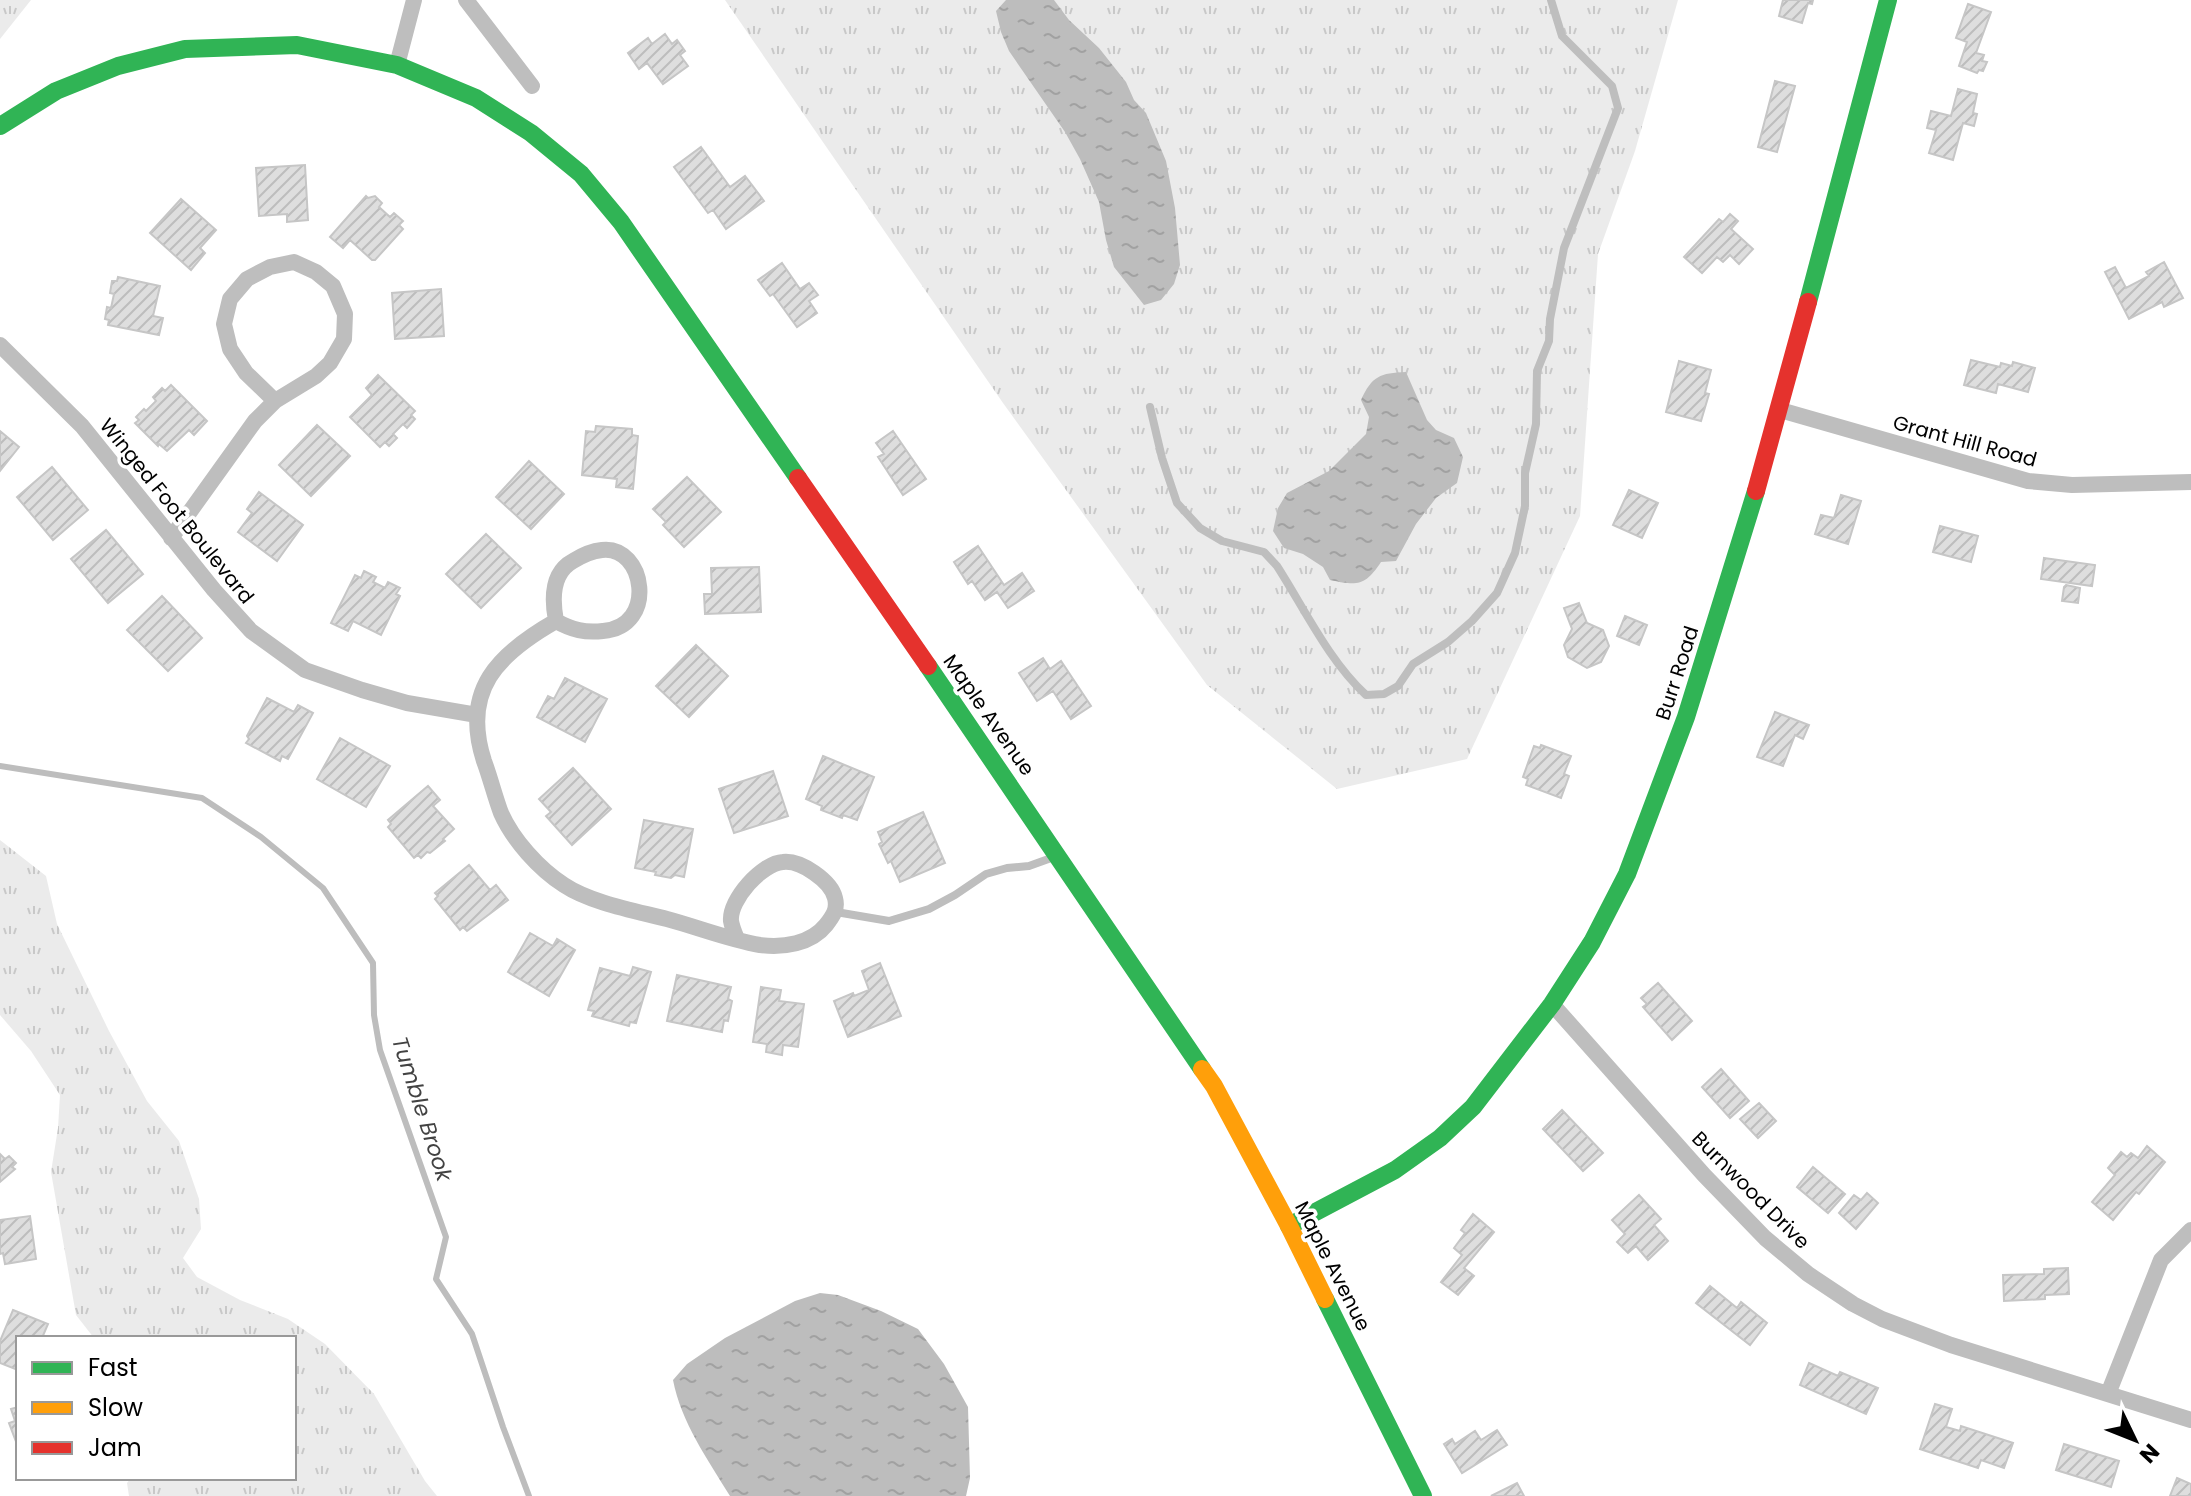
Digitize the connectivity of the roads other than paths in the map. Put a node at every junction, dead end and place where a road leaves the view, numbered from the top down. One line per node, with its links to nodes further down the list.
1 (414, 0): 5 (street)
2 (466, 0): 6 (street)
3 (1551, 0): 10 (lane)
4 (1888, 0): 11 (street, Burr Road)
5 (397, 65): 7 (street, Maple Avenue); 16 (street, Maple Avenue)
6 (532, 86)
7 (0, 126)
8 (0, 345): 13 (street, Winged Foot Boulevard)
9 (275, 401): 9 (street); 13 (street)
10 (1150, 407)
11 (1780, 410): 12 (street, Grant Hill Road); 19 (street, Burr Road)
12 (2191, 482)
13 (171, 538): 15 (street, Winged Foot Boulevard)
14 (556, 621): 14 (street); 15 (street)
15 (477, 715): 18 (street)
16 (1059, 856): 17 (lane); 20 (street, Maple Avenue)
17 (836, 912): 18 (street); 18 (street)
18 (737, 939)
19 (1552, 1004): 20 (street, Burr Road); 22 (street, Burnwood Drive)
20 (1289, 1226): 24 (street, Maple Avenue)
21 (2191, 1230): 22 (street)
22 (2108, 1394): 23 (street, Burnwood Drive)
23 (2191, 1420)
24 (1423, 1496)

